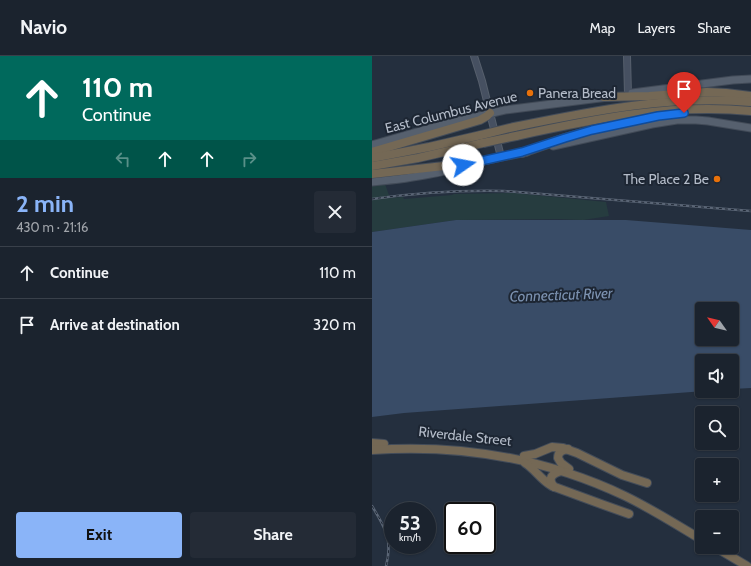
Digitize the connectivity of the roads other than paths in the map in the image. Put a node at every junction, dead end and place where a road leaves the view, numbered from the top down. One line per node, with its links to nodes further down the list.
1 (474, 56): 10 (street)
2 (627, 56): 4 (street)
3 (751, 79): 4 (main road, East Columbus Avenue)
4 (628, 94): 6 (main road, East Columbus Avenue)
5 (751, 96): 6 (highway)
6 (604, 97): 10 (main road, East Columbus Avenue)
7 (751, 102): 12 (highway)
8 (725, 109): 9 (highway); 12 (highway); 16 (highway)
9 (751, 111)
10 (490, 113): 14 (main road, East Columbus Avenue); 15 (highway); 17 (street)
11 (751, 128): 16 (main road)
12 (515, 131): 13 (highway, bridge)
13 (482, 139): 18 (highway); 20 (highway)
14 (372, 145)
15 (372, 152)
16 (522, 152): 17 (main road)
17 (501, 157): 19 (main road)
18 (372, 158)
19 (463, 165): 21 (highway); 22 (main road)
20 (372, 166)
21 (372, 174)
22 (372, 182)
23 (372, 444): 24 (highway)
24 (385, 446): 25 (highway); 27 (highway, Riverdale Street)
25 (372, 450)
26 (568, 450): 27 (highway); 28 (highway); 29 (highway)
27 (520, 457): 28 (highway, Riverdale Street); 30 (highway)
28 (565, 470): 30 (highway); 32 (highway); 33 (highway)
29 (647, 483)
30 (554, 487): 31 (highway)
31 (629, 514)
32 (695, 530)
33 (695, 536)
34 (727, 554): 37 (highway)
35 (736, 554): 36 (highway)
36 (751, 563)
37 (747, 566)

